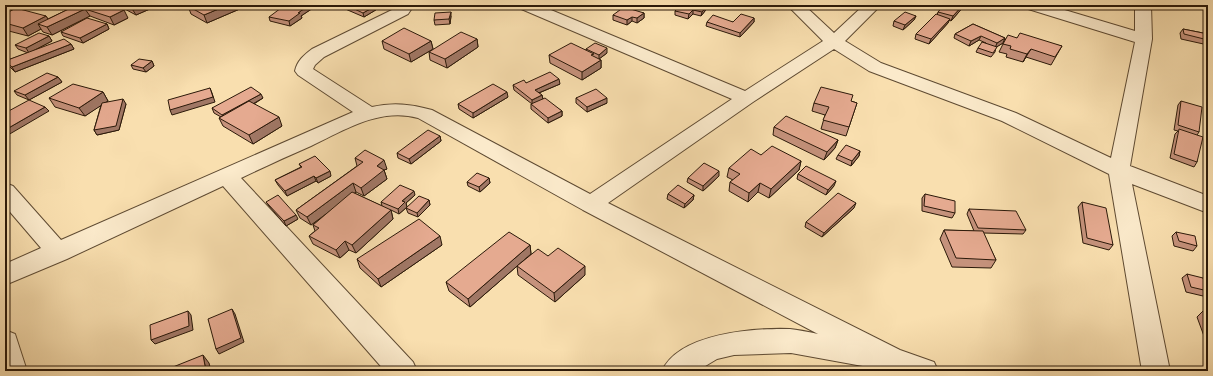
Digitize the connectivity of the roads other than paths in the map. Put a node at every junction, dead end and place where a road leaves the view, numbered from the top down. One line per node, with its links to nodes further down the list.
1 (406, 5): 10 (street)
2 (525, 5): 9 (street)
3 (795, 5): 8 (street)
4 (874, 5): 8 (street)
5 (1031, 5): 7 (street)
6 (1143, 5): 7 (street)
7 (1144, 39): 11 (street)
8 (834, 42): 9 (street); 11 (street)
9 (746, 98): 14 (street)
10 (370, 114): 12 (street); 14 (street)
11 (1119, 170): 15 (street); 24 (street)
12 (227, 176): 16 (street); 21 (street)
13 (5, 191): 16 (street)
14 (591, 204): 19 (street)
15 (1208, 205)
16 (58, 252): 17 (street)
17 (5, 276)
18 (5, 342): 20 (street)
19 (891, 359): 22 (street); 23 (street)
20 (13, 371)
21 (403, 371)
22 (676, 371)
23 (924, 371)
24 (1156, 371)

